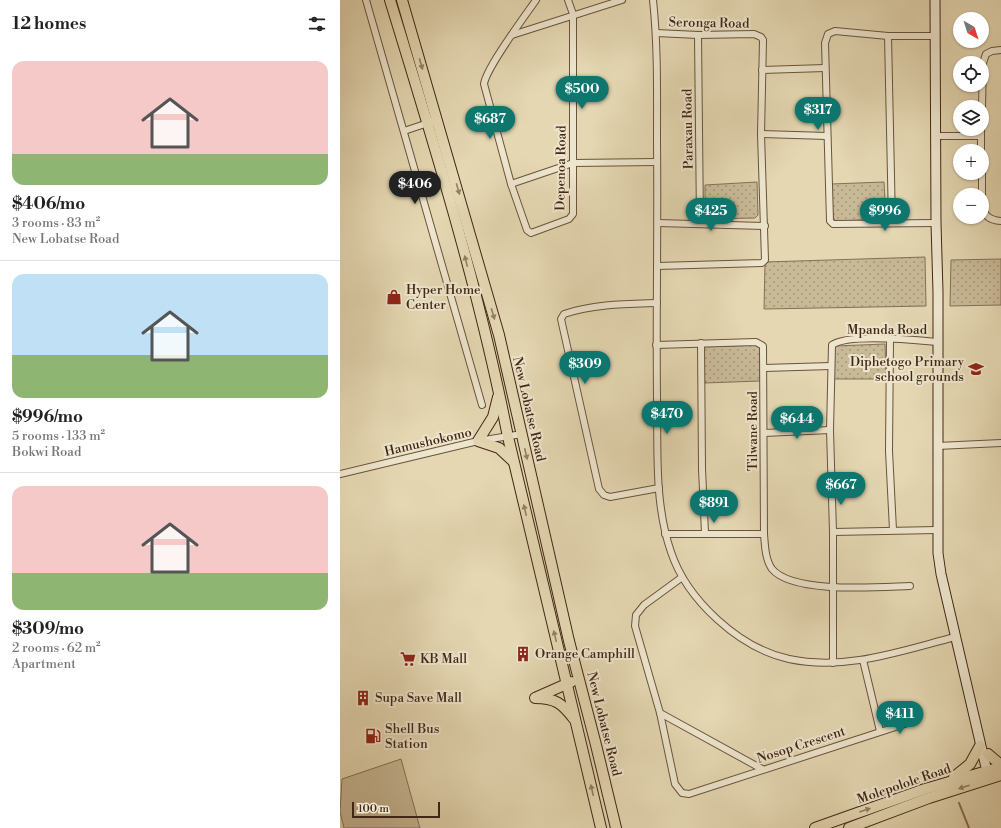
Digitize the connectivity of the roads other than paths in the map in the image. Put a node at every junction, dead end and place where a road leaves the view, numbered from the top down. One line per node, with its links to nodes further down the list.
1 (366, 0): 23 (street)
2 (390, 0): 16 (main road, New Lobatse Road)
3 (402, 0): 15 (main road, New Lobatse Road)
4 (536, 0): 11 (street)
5 (568, 0): 9 (street, Depenoa Road)
6 (622, 0): 9 (street)
7 (653, 0): 10 (street)
8 (935, 0): 14 (street)
9 (573, 14): 11 (street); 31 (street, Depenoa Road)
10 (656, 33): 12 (street, Seronga Road); 30 (street)
11 (512, 34): 32 (street)
12 (698, 35): 19 (street, Seronga Road); 36 (street, Paraxau Road)
13 (888, 36): 14 (street); 18 (street); 37 (street)
14 (936, 36): 26 (street)
15 (414, 39): 16 (main road); 21 (main road, New Lobatse Road, one-way to 21)
16 (403, 43): 22 (main road, New Lobatse Road)
17 (1001, 50): 20 (street)
18 (826, 68): 19 (street); 25 (street)
19 (762, 70): 24 (street)
20 (982, 100)
21 (438, 120): 22 (street); 52 (main road, New Lobatse Road, one-way to 52)
22 (427, 124): 23 (street); 48 (main road, New Lobatse Road, one-way to 22)
23 (404, 131): 49 (street)
24 (761, 134): 25 (street); 39 (street)
25 (827, 136): 37 (street)
26 (936, 136): 27 (street); 38 (street)
27 (953, 136)
28 (981, 136): 29 (street)
29 (981, 144)
30 (657, 162): 31 (street); 35 (street)
31 (573, 163): 32 (street); 32 (street, Depenoa Road)
32 (511, 184)
33 (989, 218): 34 (street)
34 (1001, 221)
35 (658, 223): 36 (street); 40 (street)
36 (700, 223): 39 (street)
37 (892, 223): 38 (street)
38 (936, 223): 43 (street)
39 (765, 226): 40 (street)
40 (657, 266): 41 (street)
41 (657, 303): 45 (street); 59 (street)
42 (890, 339): 43 (street, Mpanda Road); 46 (street, Mpanda Road); 60 (street)
43 (938, 342): 56 (street)
44 (701, 343): 45 (street); 47 (street, Tilwane Road); 63 (street)
45 (656, 345): 59 (street)
46 (831, 366): 47 (street); 50 (street)
47 (764, 368): 51 (street, Tilwane Road)
48 (499, 394): 53 (main road, New Lobatse Road); 54 (main road)
49 (482, 405)
50 (830, 430): 51 (street); 62 (street)
51 (764, 432): 65 (street, Tilwane Road)
52 (522, 434): 53 (street, Hamushokomo); 72 (main road, New Lobatse Road, one-way to 72)
53 (508, 437): 54 (street, Hamushokomo); 57 (main road, New Lobatse Road)
54 (478, 441): 57 (main road); 58 (street, Hamushokomo)
55 (1001, 443): 56 (street)
56 (937, 446): 61 (street)
57 (513, 461): 73 (main road, New Lobatse Road, one-way to 57)
58 (340, 474)
59 (659, 488): 64 (street)
60 (893, 530): 61 (street); 62 (street)
61 (937, 530): 69 (street)
62 (833, 532): 68 (street)
63 (705, 533): 64 (street); 65 (street)
64 (665, 534): 66 (street)
65 (764, 534): 68 (street, Tilwane Road)
66 (682, 578): 71 (street); 74 (street)
67 (910, 586): 68 (street, Tilwane Road)
68 (834, 588): 71 (street)
69 (955, 637): 70 (street); 78 (street)
70 (863, 660): 71 (street); 77 (street)
71 (833, 663)
72 (578, 672): 73 (main road); 85 (main road, New Lobatse Road)
73 (567, 685): 76 (main road, New Lobatse Road); 76 (main road)
74 (660, 713): 81 (street); 81 (street, Nosop Crescent)
75 (914, 721): 77 (street, Nosop Crescent)
76 (577, 724): 84 (main road, New Lobatse Road, one-way to 76)
77 (880, 731): 81 (street, Nosop Crescent)
78 (979, 732): 79 (street); 80 (street)
79 (980, 746): 82 (street); 83 (main road)
80 (988, 754): 82 (main road)
81 (762, 769)
82 (995, 772): 83 (main road, Molepolole Road); 87 (main road, Molepolole Road, one-way to 87)
83 (944, 783): 86 (main road, Molepolole Road, one-way to 83)
84 (601, 828)
85 (616, 828)
86 (815, 828)
87 (849, 828)

